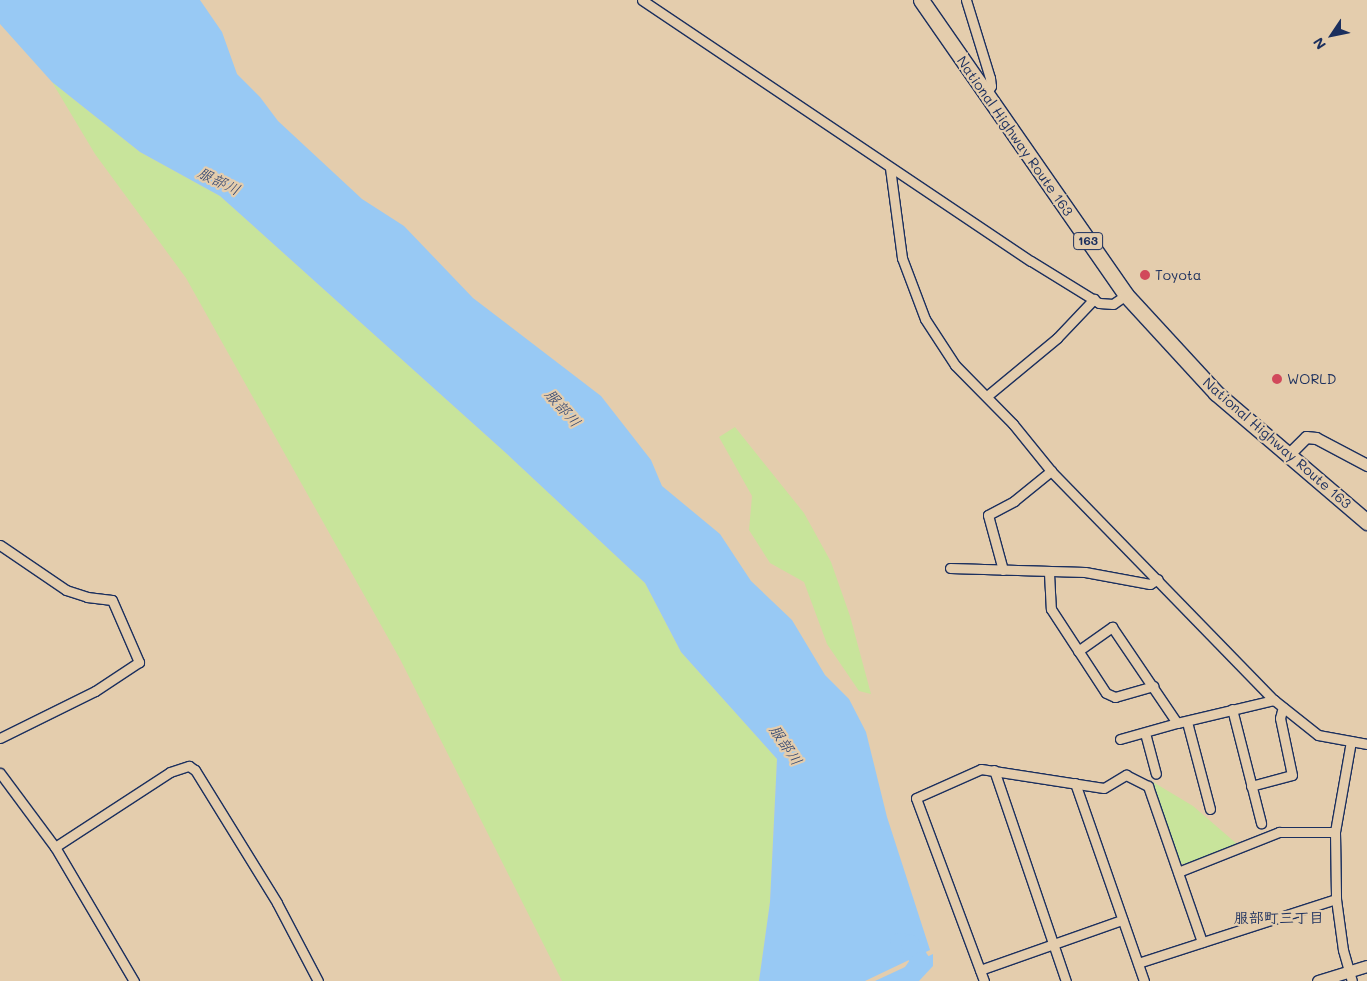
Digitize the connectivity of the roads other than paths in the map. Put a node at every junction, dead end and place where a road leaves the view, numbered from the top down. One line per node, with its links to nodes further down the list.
1 (642, 0): 5 (street)
2 (921, 0): 4 (highway, National Highway Route 163 / 163)
3 (966, 0): 4 (street)
4 (986, 94): 6 (highway, National Highway Route 163 / 163)
5 (890, 168): 7 (street); 8 (street)
6 (1126, 295): 7 (street); 9 (highway, National Highway Route 163 / 163)
7 (1094, 299): 8 (street)
8 (987, 396): 11 (street)
9 (1289, 454): 10 (street); 12 (highway, National Highway Route 163 / 163)
10 (1367, 465)
11 (1051, 471): 15 (street); 17 (street)
12 (1367, 522)
13 (0, 545): 25 (street)
14 (950, 568): 15 (street)
15 (1002, 570): 16 (street)
16 (1049, 573): 17 (street); 18 (street)
17 (1158, 579): 20 (street)
18 (1078, 651): 19 (street); 19 (street)
19 (1153, 686): 23 (street)
20 (1274, 700): 21 (street); 22 (street)
21 (1283, 707): 27 (street); 33 (street)
22 (1232, 709): 23 (street); 33 (street)
23 (1182, 722): 24 (street); 34 (street)
24 (1145, 733): 26 (street); 31 (street)
25 (0, 738)
26 (1120, 739)
27 (1350, 741): 28 (street); 36 (street)
28 (1367, 744)
29 (994, 770): 32 (street); 41 (street); 45 (street)
30 (0, 773): 37 (street)
31 (1156, 774)
32 (1076, 783): 38 (street); 40 (street)
33 (1251, 786): 35 (street)
34 (1210, 809)
35 (1261, 823)
36 (1335, 832): 38 (street); 39 (street)
37 (55, 847): 47 (street); 48 (street)
38 (1178, 872): 42 (street)
39 (1336, 898): 42 (street); 46 (street)
40 (1122, 920): 41 (street); 43 (street)
41 (1052, 942): 45 (street); 50 (street)
42 (1202, 942): 43 (street)
43 (1138, 963): 51 (street)
44 (1367, 966): 46 (street)
45 (980, 970): 49 (street)
46 (1350, 976): 52 (street)
47 (134, 981)
48 (318, 981)
49 (984, 981)
50 (1066, 981)
51 (1144, 981)
52 (1318, 981)

